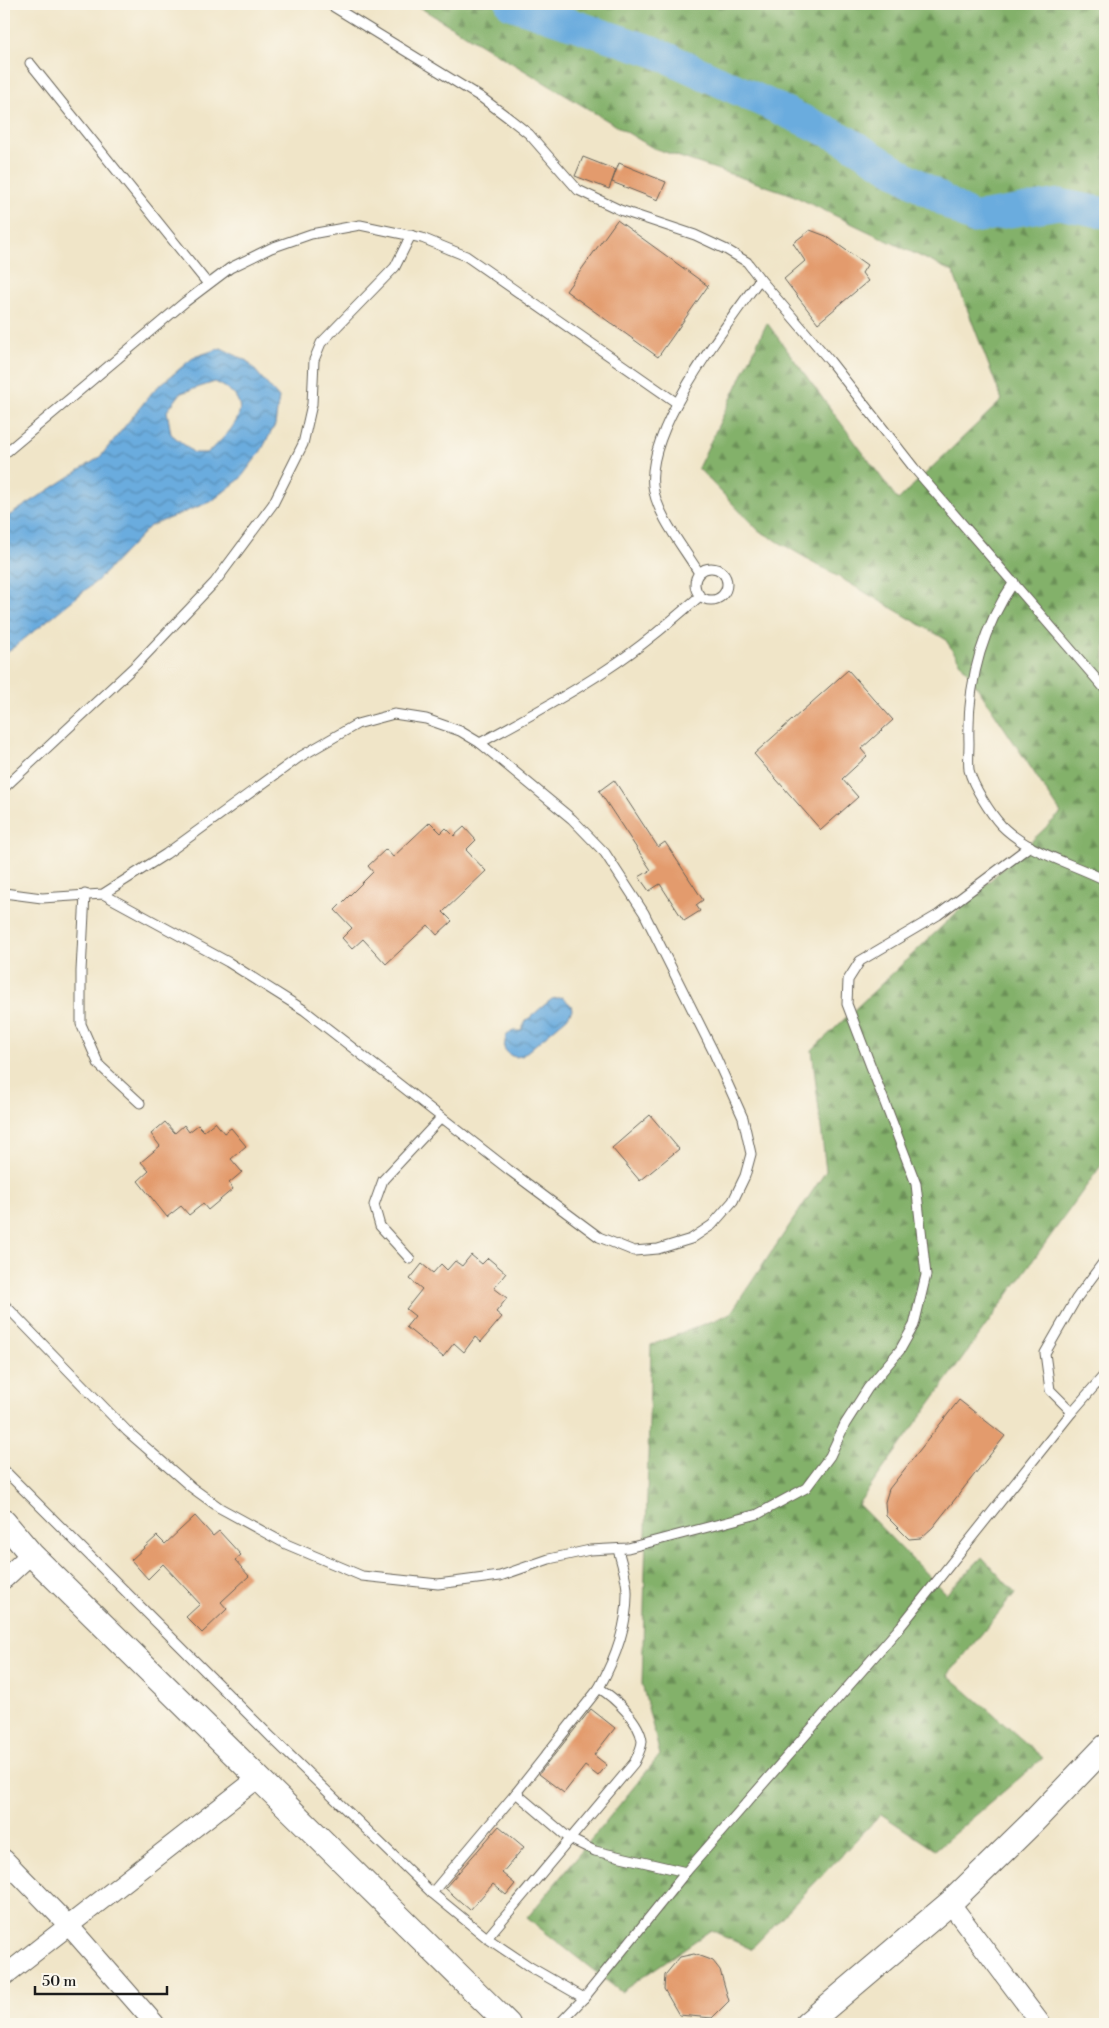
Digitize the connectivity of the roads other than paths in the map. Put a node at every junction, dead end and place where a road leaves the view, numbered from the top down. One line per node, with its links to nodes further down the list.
1 (329, 4): 4 (lane)
2 (30, 63): 5 (lane)
3 (411, 236): 5 (lane); 6 (lane); 13 (lane)
4 (760, 278): 6 (lane); 9 (lane)
5 (208, 284): 7 (lane)
6 (677, 403): 8 (lane)
7 (4, 454)
8 (699, 573): 10 (lane); 10 (lane)
9 (1014, 582): 11 (lane); 14 (lane)
10 (700, 596): 12 (lane)
11 (1105, 689)
12 (480, 743): 18 (lane); 20 (lane)
13 (4, 788)
14 (1030, 846): 15 (lane); 28 (lane)
15 (1105, 880)
16 (4, 893): 17 (lane)
17 (85, 894): 18 (lane); 19 (lane)
18 (103, 894): 20 (lane)
19 (140, 1103)
20 (441, 1118): 21 (lane)
21 (410, 1259)
22 (1105, 1260): 25 (lane)
23 (4, 1304): 28 (lane)
24 (1105, 1374): 25 (lane)
25 (1072, 1412): 37 (lane)
26 (4, 1470): 38 (lane)
27 (4, 1522): 29 (street)
28 (618, 1548): 31 (lane)
29 (31, 1554): 30 (street); 33 (street)
30 (4, 1579)
31 (599, 1688): 34 (lane); 35 (lane)
32 (1105, 1747): 39 (street)
33 (258, 1778): 40 (street); 45 (street)
34 (516, 1793): 35 (lane); 38 (lane)
35 (570, 1839): 37 (lane); 41 (lane)
36 (4, 1859): 40 (street)
37 (686, 1872): 43 (lane)
38 (432, 1893): 41 (lane)
39 (950, 1903): 47 (street); 48 (street)
40 (70, 1927): 42 (street); 44 (street)
41 (487, 1938): 43 (lane)
42 (4, 1976)
43 (584, 1998): 46 (lane)
44 (155, 2024)
45 (508, 2024)
46 (559, 2024)
47 (808, 2024)
48 (1041, 2024)

